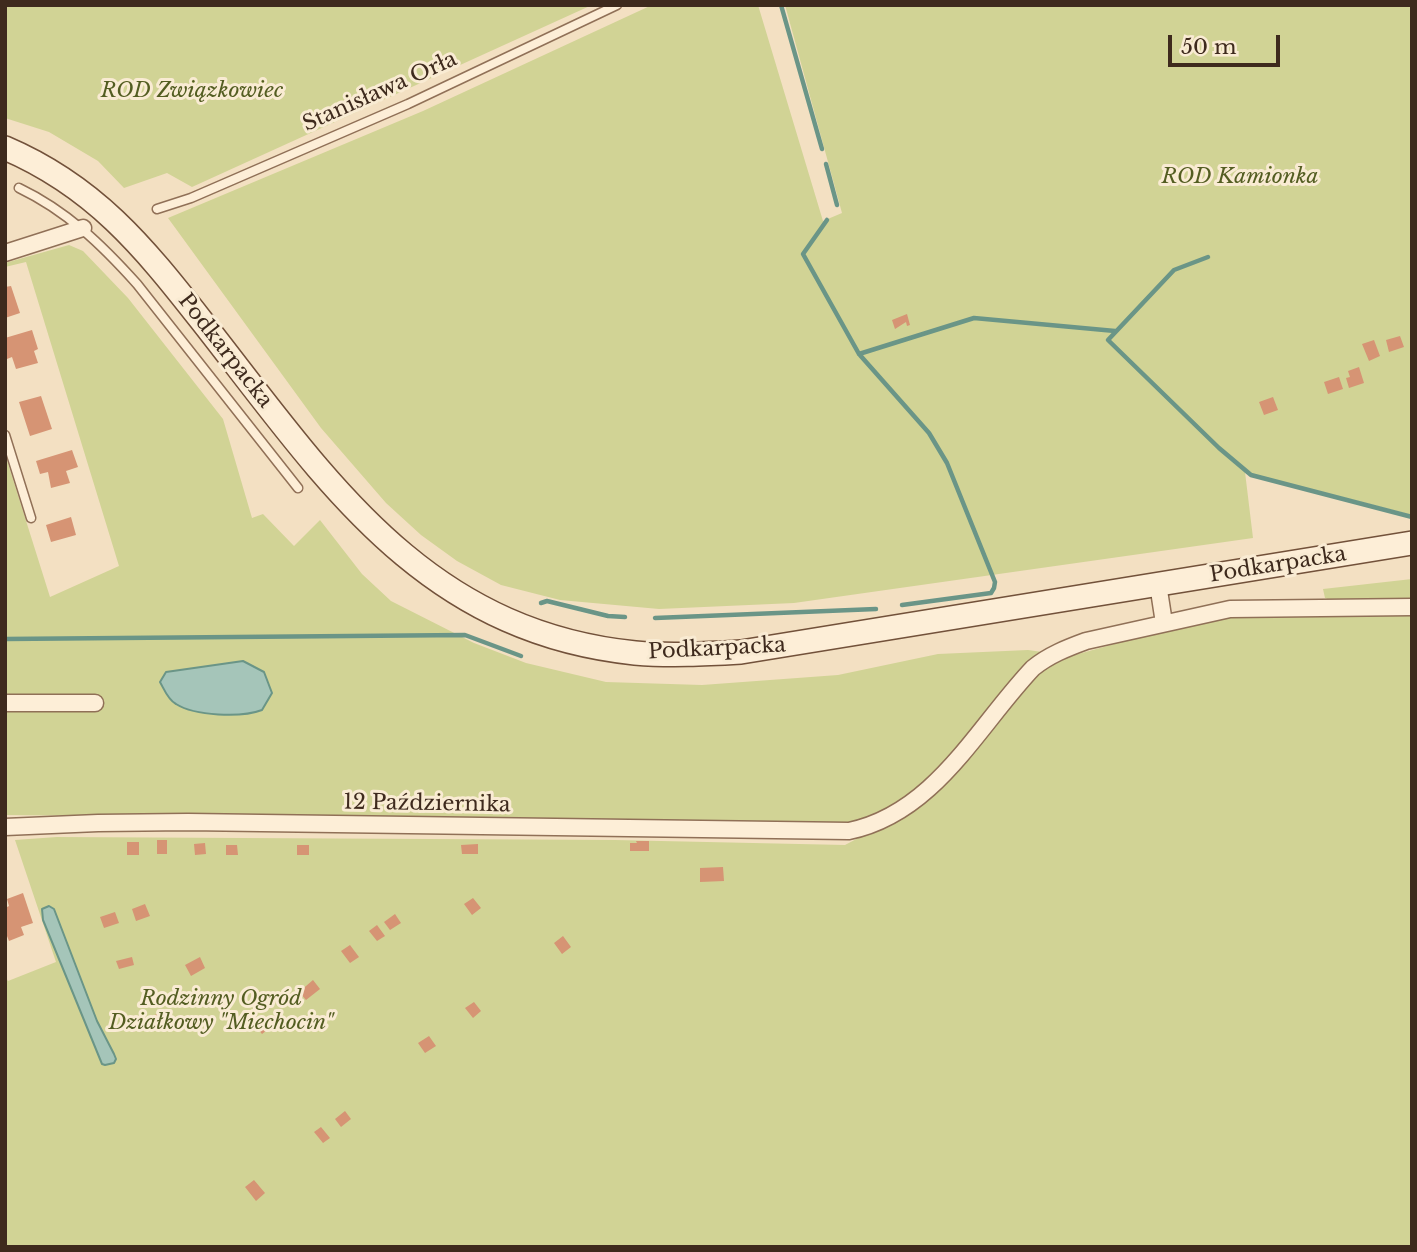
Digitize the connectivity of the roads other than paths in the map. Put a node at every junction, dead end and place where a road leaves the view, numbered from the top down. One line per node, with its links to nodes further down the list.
1 (617, 5): 4 (lane, Stanisława Orła)
2 (5, 148): 11 (main road, Podkarpacka)
3 (19, 188): 5 (lane)
4 (157, 209)
5 (83, 228): 6 (street); 8 (lane)
6 (5, 253)
7 (5, 435): 9 (lane)
8 (298, 488)
9 (31, 518)
10 (1412, 543): 11 (main road, Podkarpacka)
11 (1158, 584): 13 (street)
12 (1412, 607): 13 (street, 12 Października)
13 (1164, 623): 16 (street, 12 Października)
14 (5, 703): 15 (street)
15 (95, 703)
16 (5, 827)

